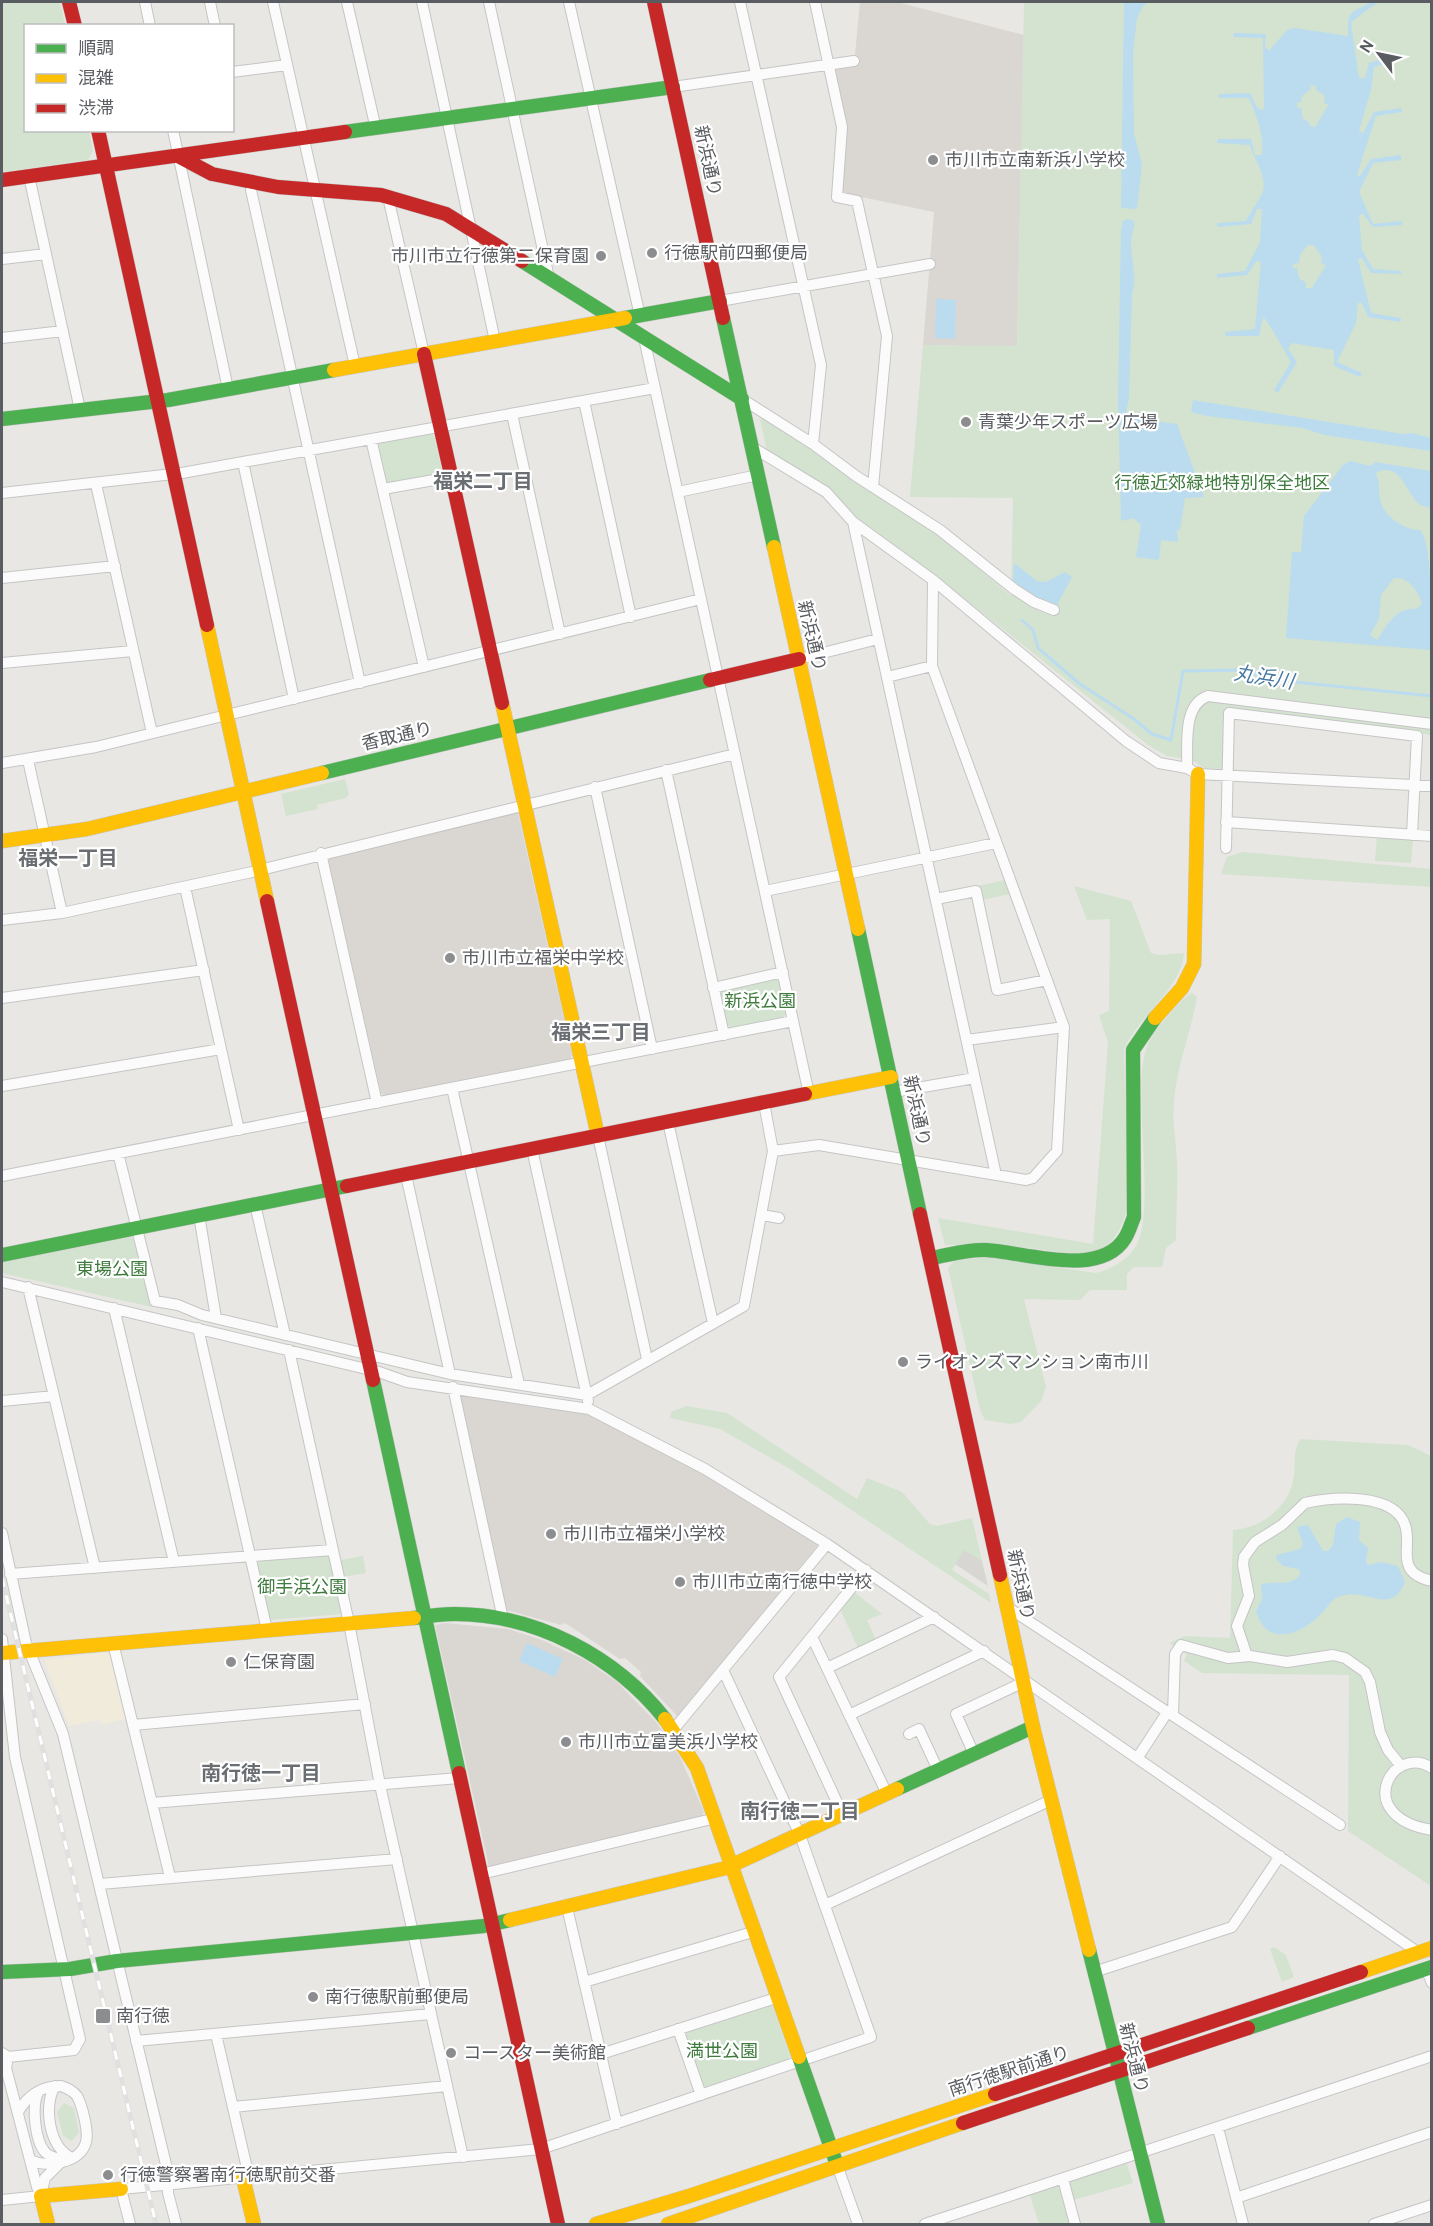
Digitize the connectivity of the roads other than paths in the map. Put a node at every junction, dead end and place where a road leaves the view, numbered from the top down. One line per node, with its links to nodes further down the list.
1 (69, 2): 12 (street)
2 (145, 2): 13 (street)
3 (210, 2): 14 (street)
4 (273, 2): 16 (street)
5 (347, 2): 24 (street)
6 (422, 2): 23 (street)
7 (489, 2): 22 (street)
8 (569, 2): 21 (street)
9 (654, 2): 20 (street, 新浜通り)
10 (740, 2): 19 (street)
11 (815, 2): 17 (street)
12 (74, 24)
13 (150, 24)
14 (215, 24)
15 (854, 61): 17 (street)
16 (287, 65): 18 (street); 27 (street)
17 (829, 65): 19 (street); 39 (street)
18 (234, 72)
19 (756, 74): 20 (street); 41 (street)
20 (673, 87): 21 (street); 42 (street, 新浜通り)
21 (591, 98): 22 (street); 43 (street)
22 (512, 109): 23 (street); 40 (street)
23 (448, 118): 24 (street); 35 (street)
24 (376, 129): 27 (street)
25 (98, 132): 29 (street)
26 (173, 132): 28 (street)
27 (303, 139): 28 (street); 33 (street)
28 (178, 156): 29 (street); 32 (street); 53 (street)
29 (106, 165): 30 (street); 55 (street)
30 (29, 176): 31 (street); 36 (street)
31 (2, 180)
32 (252, 182): 33 (street); 51 (street)
33 (315, 191): 34 (street); 50 (street)
34 (388, 197): 35 (street); 49 (street)
35 (471, 230): 40 (street); 48 (street)
36 (46, 254): 37 (street); 45 (street)
37 (2, 259)
38 (930, 264): 39 (street)
39 (874, 273): 41 (street); 70 (street)
40 (549, 278): 44 (street)
41 (804, 286): 42 (street); 62 (street)
42 (720, 301): 43 (street); 54 (street, 新浜通り)
43 (640, 316): 44 (street)
44 (615, 321): 47 (street); 48 (street)
45 (63, 331): 46 (street); 57 (street)
46 (2, 338)
47 (644, 338): 52 (street); 54 (street)
48 (495, 341): 49 (street)
49 (424, 354): 50 (street); 60 (street)
50 (355, 366): 51 (street)
51 (292, 377): 53 (street); 64 (street)
52 (655, 388): 56 (street); 72 (street)
53 (228, 389): 55 (street)
54 (742, 399): 62 (street); 63 (street, 新浜通り)
55 (157, 401): 57 (street); 66 (street)
56 (584, 401): 58 (street); 80 (street)
57 (80, 410): 59 (street)
58 (513, 414): 60 (street); 81 (street)
59 (2, 419)
60 (440, 427): 61 (street); 68 (street)
61 (371, 439): 64 (street); 71 (street)
62 (813, 444): 70 (street)
63 (752, 447): 67 (street, 新浜通り); 74 (street)
64 (309, 451): 65 (street); 91 (street)
65 (243, 462): 66 (street); 92 (street)
66 (173, 475): 69 (street); 93 (street)
67 (758, 475): 72 (street); 85 (street, 新浜通り)
68 (451, 477): 71 (street); 84 (street)
69 (96, 483): 73 (street); 75 (street)
70 (873, 487): 79 (street)
71 (383, 489): 88 (street)
72 (678, 492): 78 (street)
73 (2, 493)
74 (853, 522): 77 (street); 82 (street)
75 (115, 566): 76 (street); 83 (street)
76 (2, 578)
77 (933, 580): 87 (street); 101 (street)
78 (701, 600): 80 (street); 90 (street)
79 (1054, 610)
80 (632, 616): 81 (street)
81 (560, 634): 84 (street)
82 (878, 639): 85 (street); 89 (street)
83 (134, 651): 86 (street); 96 (street)
84 (489, 651): 88 (street); 95 (street)
85 (799, 659): 90 (street, 香取通り); 118 (street, 新浜通り)
86 (2, 663)
87 (932, 666): 89 (street); 113 (street)
88 (424, 667): 91 (street)
89 (887, 677): 116 (street)
90 (718, 678): 95 (street, 香取通り); 97 (street)
91 (360, 683): 92 (street)
92 (294, 699): 93 (street)
93 (226, 715): 96 (street); 106 (street)
94 (1431, 724): 101 (street)
95 (507, 728): 106 (street, 香取通り); 107 (street)
96 (152, 733): 98 (street)
97 (735, 753): 100 (street); 120 (street)
98 (28, 760): 99 (street); 110 (street)
99 (2, 763)
100 (666, 770): 105 (street); 127 (street)
101 (1192, 771): 102 (street); 163 (street)
102 (1226, 775): 103 (street); 103 (street); 108 (street)
103 (1414, 785): 104 (street); 109 (street)
104 (1431, 786)
105 (595, 787): 107 (street); 134 (street)
106 (243, 792): 110 (street, 香取通り); 117 (street)
107 (523, 804): 115 (street); 135 (street)
108 (1226, 822): 109 (street); 114 (street)
109 (1412, 835): 111 (street)
110 (45, 836): 112 (street, 香取通り); 122 (street)
111 (1431, 837)
112 (2, 840)
113 (996, 843): 116 (street); 126 (street)
114 (1226, 848)
115 (321, 853): 117 (street); 142 (street)
116 (927, 858): 118 (street); 121 (street)
117 (260, 869): 119 (street); 144 (street)
118 (846, 874): 120 (street); 136 (street, 新浜通り)
119 (185, 887): 122 (street); 124 (street)
120 (765, 891): 125 (street)
121 (936, 899): 126 (street); 132 (street)
122 (62, 913): 123 (street)
123 (2, 920)
124 (204, 970): 128 (street); 133 (street)
125 (783, 972): 127 (street); 129 (street)
126 (1047, 980): 130 (street)
127 (713, 988): 131 (street)
128 (2, 998)
129 (793, 1020): 131 (street); 141 (street)
130 (1064, 1027): 132 (street); 154 (street)
131 (724, 1035): 134 (street)
132 (967, 1040): 137 (street)
133 (221, 1049): 138 (street); 146 (street)
134 (652, 1049): 135 (street)
135 (581, 1063): 139 (street); 147 (street)
136 (891, 1077): 140 (street, 新浜通り); 141 (street)
137 (975, 1078): 140 (street); 154 (street)
138 (2, 1086)
139 (452, 1088): 142 (street); 152 (street)
140 (894, 1092): 151 (street, 新浜通り)
141 (809, 1094): 143 (street)
142 (377, 1103): 144 (street)
143 (764, 1103): 145 (street); 149 (street)
144 (314, 1115): 146 (street); 156 (street)
145 (668, 1122): 147 (street); 168 (street)
146 (239, 1130): 150 (street)
147 (598, 1136): 148 (street); 173 (street)
148 (532, 1149): 152 (street); 178 (street)
149 (773, 1151): 151 (street); 159 (street)
150 (118, 1153): 155 (street); 161 (street)
151 (909, 1161): 154 (street); 163 (street, 新浜通り)
152 (469, 1162): 153 (street); 176 (street)
153 (406, 1175): 156 (street); 175 (street)
154 (996, 1175)
155 (2, 1176)
156 (330, 1190): 157 (street); 172 (street)
157 (255, 1204): 158 (street); 170 (street)
158 (199, 1215): 161 (street); 167 (street)
159 (762, 1215): 160 (street); 168 (street)
160 (779, 1218)
161 (135, 1228): 162 (street); 167 (street)
162 (2, 1255)
163 (930, 1258): 191 (street, 新浜通り)
164 (2, 1282): 165 (street)
165 (28, 1287): 166 (street); 179 (street)
166 (114, 1308): 169 (street); 186 (street)
167 (216, 1318): 170 (street)
168 (713, 1323): 173 (street)
169 (198, 1328): 171 (street); 185 (street)
170 (285, 1335): 172 (street)
171 (289, 1350): 174 (street); 184 (street)
172 (367, 1355): 174 (street); 175 (street)
173 (647, 1359): 178 (street)
174 (370, 1370): 177 (street); 192 (street)
175 (450, 1374): 176 (street)
176 (519, 1384): 178 (street)
177 (453, 1387): 181 (street); 194 (street)
178 (587, 1395): 181 (street)
179 (54, 1396): 180 (street); 187 (street)
180 (2, 1401)
181 (589, 1409): 183 (street)
182 (2, 1533): 189 (street)
183 (827, 1544): 188 (street); 204 (street)
184 (333, 1550): 185 (street); 195 (street)
185 (250, 1556): 186 (street); 196 (street)
186 (174, 1562): 187 (street)
187 (95, 1568): 189 (street)
188 (866, 1570): 193 (street); 197 (street)
189 (10, 1574): 200 (street)
190 (1431, 1581): 202 (street)
191 (1007, 1607): 205 (street, 新浜通り); 207 (street)
192 (424, 1617): 194 (street); 195 (street); 219 (street)
193 (934, 1617): 201 (street); 203 (street)
194 (504, 1619): 211 (street)
195 (349, 1623): 196 (street); 206 (street)
196 (267, 1630): 198 (street)
197 (812, 1637): 203 (street); 224 (street)
198 (113, 1643): 200 (street); 209 (street)
199 (2, 1648): 200 (street); 213 (street)
200 (28, 1651): 234 (street)
201 (984, 1651): 205 (street); 208 (street)
202 (1247, 1656): 207 (street); 216 (street)
203 (827, 1668): 208 (street)
204 (723, 1670): 211 (street); 228 (street)
205 (1023, 1680): 210 (street, 新浜通り); 214 (street); 215 (street)
206 (364, 1704): 209 (street); 220 (street)
207 (1170, 1713): 215 (street); 226 (street)
208 (849, 1715): 221 (street)
209 (133, 1725): 223 (street)
210 (1034, 1727): 214 (street); 222 (street, 新浜通り)
211 (674, 1729): 225 (street)
212 (909, 1734): 218 (street)
213 (7, 1739): 243 (street)
214 (974, 1754): 218 (street)
215 (1138, 1757): 229 (street)
216 (1401, 1766): 217 (street); 227 (street)
217 (1431, 1768)
218 (938, 1770): 221 (street)
219 (459, 1778): 220 (street); 232 (street)
220 (380, 1785): 223 (street); 230 (street)
221 (887, 1794): 224 (street)
222 (1051, 1800): 235 (street); 245 (street, 新浜通り)
223 (152, 1803): 233 (street)
224 (843, 1815): 228 (street)
225 (716, 1818): 231 (street); 232 (street)
226 (1340, 1825)
227 (1427, 1829)
228 (800, 1835): 231 (street); 235 (street)
229 (1280, 1856): 240 (street); 245 (street)
230 (397, 1859): 233 (street); 239 (street)
231 (733, 1866): 236 (street); 238 (street)
232 (481, 1874): 237 (street)
233 (170, 1877): 234 (street)
234 (100, 1884): 241 (street)
235 (825, 1905): 257 (street)
236 (567, 1907): 237 (street); 246 (street)
237 (492, 1924): 239 (street); 269 (street)
238 (756, 1931): 246 (street); 248 (street)
239 (413, 1932): 241 (street); 249 (street)
240 (1425, 1951): 255 (street, 南行徳駅前通り)
241 (117, 1960): 243 (street); 252 (street)
242 (1429, 1968): 247 (street); 258 (street, 南行徳駅前通り)
243 (65, 1969): 244 (street); 254 (street)
244 (2, 1972)
245 (1094, 1972): 255 (street, 新浜通り)
246 (584, 1982): 253 (street)
247 (1431, 1983)
248 (779, 1996): 250 (street); 257 (street)
249 (431, 2014): 251 (street); 260 (street)
250 (678, 2029): 253 (street); 262 (street)
251 (216, 2034): 252 (street); 263 (street)
252 (136, 2041): 277 (street)
253 (601, 2054): 265 (street)
254 (5, 2055): 264 (street)
255 (1114, 2055): 258 (street, 新浜通り); 268 (street, 南行徳駅前通り)
256 (1431, 2056): 266 (street)
257 (801, 2060): 262 (street); 268 (street)
258 (1119, 2071): 270 (street, 新浜通り); 274 (street, 南行徳駅前通り)
259 (55, 2086): 261 (street); 273 (street); 273 (street)
260 (447, 2086): 263 (street); 271 (street)
261 (40, 2090): 264 (street); 273 (street)
262 (701, 2095): 265 (street)
263 (233, 2107): 275 (street)
264 (18, 2112): 272 (street)
265 (617, 2124): 269 (street)
266 (1218, 2128): 270 (street); 280 (street)
267 (1431, 2132): 280 (street)
268 (832, 2148): 274 (street); 288 (street, 南行徳駅前通り)
269 (541, 2149): 271 (street); 287 (street)
270 (1140, 2154): 276 (street); 293 (street, 新浜通り)
271 (463, 2157): 275 (street)
272 (30, 2160): 273 (street); 279 (street)
273 (66, 2160): 279 (street)
274 (837, 2165): 289 (street, 南行徳駅前通り); 290 (street)
275 (246, 2177): 277 (street); 286 (street)
276 (1063, 2179): 291 (street); 292 (street)
277 (170, 2184): 278 (street); 285 (street)
278 (121, 2189): 279 (street); 284 (street)
279 (41, 2196): 281 (street); 283 (street)
280 (1236, 2198): 294 (street)
281 (2, 2200)
282 (1431, 2205): 295 (street)
283 (48, 2224)
284 (130, 2224)
285 (176, 2224)
286 (254, 2224)
287 (558, 2224)
288 (596, 2224)
289 (668, 2224)
290 (858, 2224)
291 (925, 2224)
292 (1075, 2224)
293 (1158, 2224)
294 (1243, 2224)
295 (1374, 2224)

